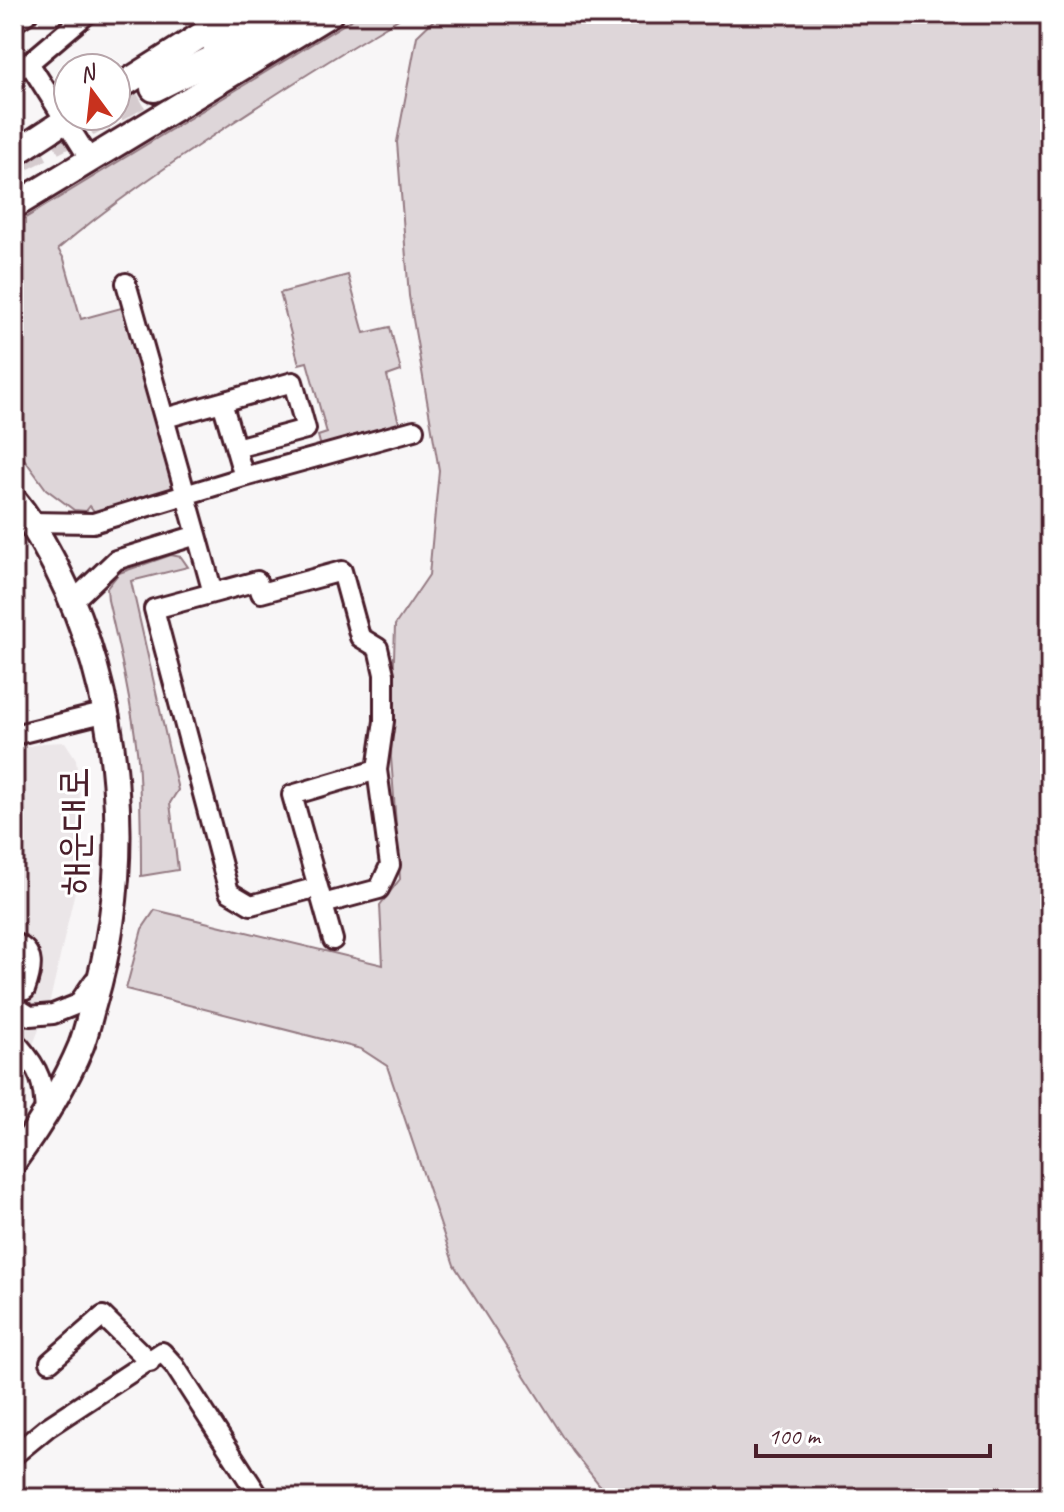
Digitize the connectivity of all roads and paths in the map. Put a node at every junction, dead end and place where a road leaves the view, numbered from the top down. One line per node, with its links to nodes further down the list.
1 (27, 14): 7 (street)
2 (87, 14): 8 (street)
3 (235, 14): 9 (main road)
4 (258, 14): 5 (highway)
5 (305, 14)
6 (330, 14): 14 (main road)
7 (14, 23)
8 (21, 68): 10 (street)
9 (132, 79)
10 (52, 101)
11 (52, 129): 13 (main road)
12 (75, 132): 14 (street)
13 (14, 154)
14 (90, 160): 15 (main road)
15 (14, 206)
16 (126, 283): 18 (street)
17 (222, 402): 18 (street); 20 (street); 20 (street)
18 (165, 418): 22 (street)
19 (414, 430): 21 (street)
20 (236, 448): 21 (street)
21 (244, 477): 22 (street)
22 (186, 494): 24 (street); 25 (street)
23 (14, 500): 24 (main road, 해운대로)
24 (30, 522): 27 (main road, 해운대로)
25 (197, 535): 26 (street); 27 (street)
26 (213, 593): 30 (street); 31 (street)
27 (73, 601): 28 (main road, 해운대로)
28 (107, 712): 29 (street); 34 (main road, 해운대로)
29 (14, 735)
30 (377, 770): 31 (street); 31 (street)
31 (320, 896): 32 (street)
32 (333, 940)
33 (14, 943): 35 (street)
34 (105, 966): 36 (street); 38 (main road, 해운대로)
35 (25, 990)
36 (14, 1006)
37 (16, 1045): 38 (street)
38 (45, 1119): 39 (main road, 해운대로)
39 (14, 1161)
40 (50, 1362): 41 (street)
41 (150, 1362): 42 (street); 43 (street)
42 (14, 1455)
43 (260, 1498)

